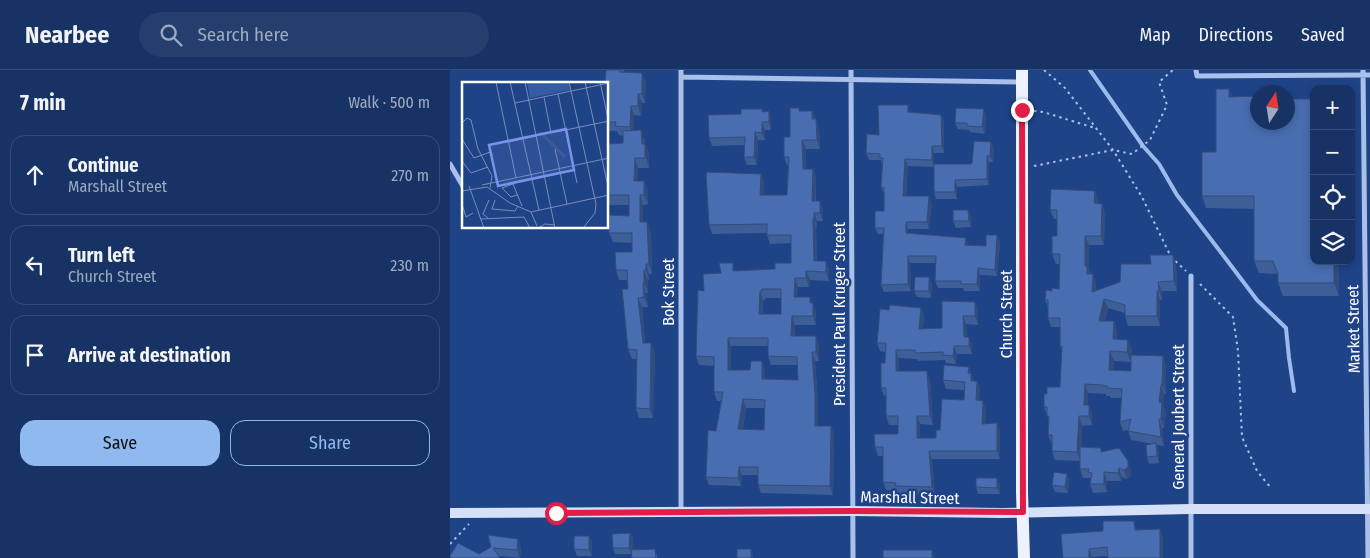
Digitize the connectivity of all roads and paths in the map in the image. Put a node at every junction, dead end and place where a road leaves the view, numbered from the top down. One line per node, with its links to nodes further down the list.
1 (680, 70): 9 (street, Bok Street)
2 (851, 70): 10 (street, President Paul Kruger Street)
3 (1044, 70): 12 (path)
4 (1173, 70): 13 (path)
5 (1196, 70): 6 (street)
6 (1363, 73): 7 (street); 20 (street, Market Street)
7 (1370, 75)
8 (1022, 76): 10 (street); 11 (main road, Church Street)
9 (681, 78): 10 (street); 25 (street, Bok Street)
10 (851, 79): 21 (street, President Paul Kruger Street)
11 (1022, 110): 12 (path); 15 (main road, Church Street)
12 (1096, 128): 13 (path)
13 (1113, 150): 15 (path); 17 (path)
14 (450, 164): 16 (street)
15 (1022, 167): 22 (main road, Church Street)
16 (462, 185)
17 (1191, 276): 18 (path); 19 (street, General Joubert Street)
18 (1270, 488)
19 (1190, 509): 20 (street, Marshall Street); 22 (street, Marshall Street); 29 (street, General Joubert Street)
20 (1369, 509): 30 (street, Market Street)
21 (852, 511): 22 (street, Marshall Street); 25 (street, Marshall Street); 27 (street, President Paul Kruger Street)
22 (1023, 512): 28 (main road, Church Street)
23 (450, 513): 24 (street, Marshall Street)
24 (479, 513): 25 (street, Marshall Street); 26 (path)
25 (681, 513)
26 (450, 544)
27 (853, 558)
28 (1024, 558)
29 (1191, 558)
30 (1368, 558)

